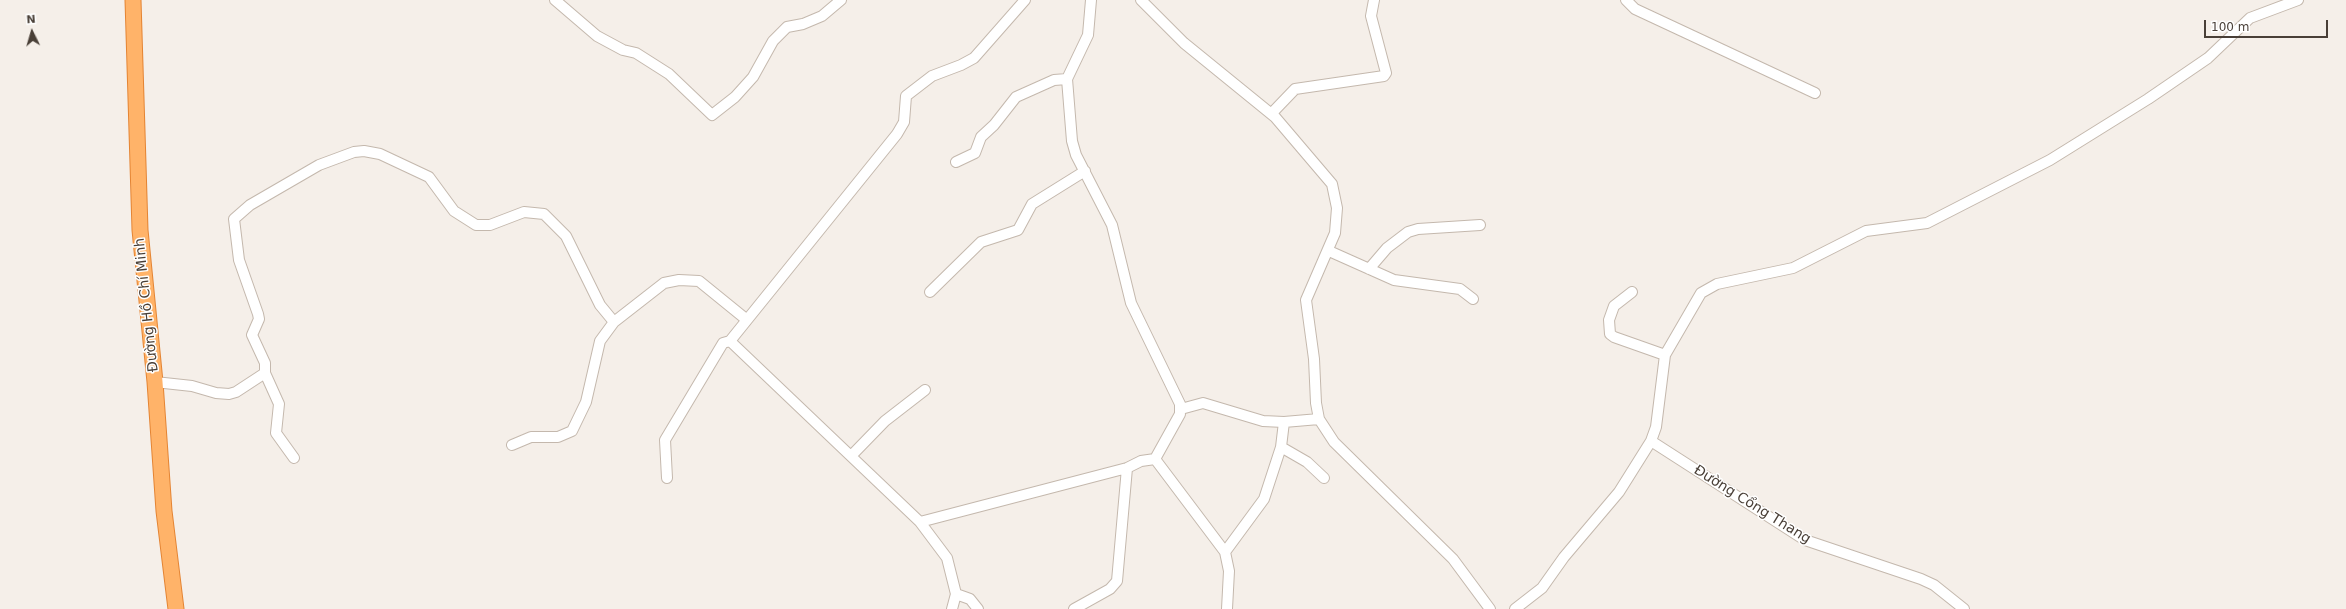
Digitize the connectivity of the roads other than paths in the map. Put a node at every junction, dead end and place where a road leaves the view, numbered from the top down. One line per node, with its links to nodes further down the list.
1 (133, 0): 26 (highway, Đường Hồ Chí Minh)
2 (555, 0): 3 (street)
3 (841, 0)
4 (1025, 0): 21 (street)
5 (1092, 0): 10 (street)
6 (1141, 0): 12 (street)
7 (1374, 0): 12 (street)
8 (1626, 0): 11 (street)
9 (2298, 0): 24 (street)
10 (1067, 79): 13 (street); 14 (street)
11 (1815, 93)
12 (1271, 114): 16 (street)
13 (956, 162)
14 (1085, 171): 18 (street); 28 (street)
15 (1480, 225): 17 (street)
16 (1329, 251): 17 (street); 29 (street)
17 (1369, 269): 20 (street)
18 (930, 292)
19 (1632, 292): 24 (street)
20 (1473, 299)
21 (746, 320): 22 (street); 23 (street)
22 (614, 322): 25 (street); 32 (street)
23 (730, 341): 34 (street); 38 (street)
24 (1664, 355): 31 (street)
25 (265, 373): 26 (street); 35 (street)
26 (155, 382): 43 (highway, Đường Hồ Chí Minh)
27 (926, 390): 34 (street)
28 (1181, 409): 30 (street); 36 (street)
29 (1319, 419): 30 (street); 48 (street)
30 (1284, 422): 33 (street)
31 (1651, 441): 49 (street); 50 (street, Đường Cổng Thang)
32 (512, 444)
33 (1281, 447): 39 (street); 41 (street)
34 (851, 456): 40 (street)
35 (294, 458)
36 (1155, 459): 37 (street); 41 (street)
37 (1127, 468): 40 (street); 46 (street)
38 (667, 478)
39 (1324, 478)
40 (920, 522): 42 (street)
41 (1226, 552): 47 (street)
42 (956, 594): 44 (street); 45 (street)
43 (176, 609)
44 (952, 609)
45 (978, 609)
46 (1074, 609)
47 (1227, 609)
48 (1490, 609)
49 (1515, 609)
50 (1964, 609)

